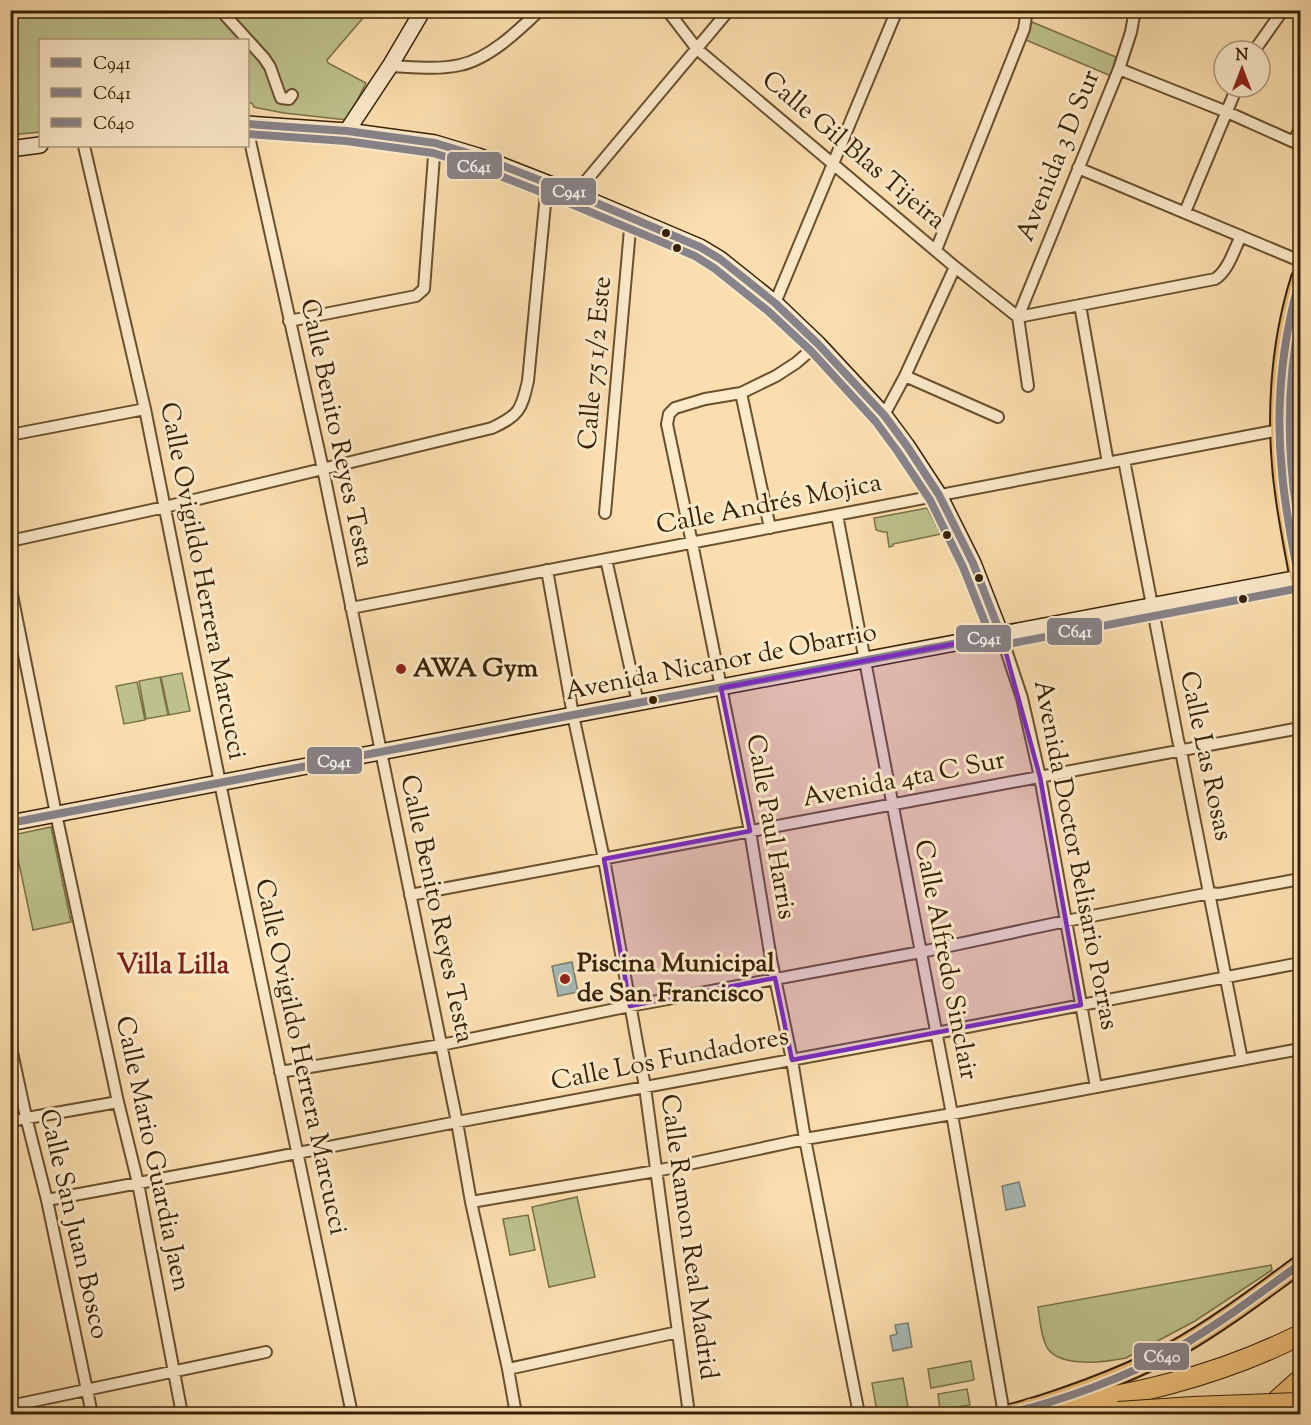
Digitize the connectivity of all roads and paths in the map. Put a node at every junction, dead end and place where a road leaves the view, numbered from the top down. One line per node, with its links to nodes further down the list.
1 (423, 10): 14 (main road)
2 (540, 10): 14 (street)
3 (669, 10): 13 (street, Calle Gil Blas Tijeira)
4 (729, 10): 13 (street)
5 (897, 10): 27 (street)
6 (1027, 10): 34 (street)
7 (1135, 10): 15 (street, Avenida 3 D Sur)
8 (1283, 10): 11 (street)
9 (225, 15): 10 (street)
10 (245, 39)
11 (1262, 39)
12 (249, 44): 16 (street)
13 (697, 49): 27 (street, Calle Gil Blas Tijeira); 30 (street)
14 (390, 66): 21 (main road)
15 (1119, 69): 18 (street); 28 (street, Avenida 3 D Sur)
16 (292, 95)
17 (1232, 99): 18 (street)
18 (1227, 112): 20 (street); 31 (street)
19 (249, 124): 21 (main road, Avenida Doctor Belisario Porras)
20 (1300, 128)
21 (347, 131): 23 (main road, Avenida Doctor Belisario Porras)
22 (249, 137): 41 (street, Calle Benito Reyes Testa)
23 (435, 143): 29 (main road, Avenida Doctor Belisario Porras); 41 (street)
24 (39, 145): 26 (main road)
25 (84, 147): 46 (street, Calle Ovigildo Herrera Marcucci)
26 (10, 149)
27 (833, 164): 34 (street, Calle Gil Blas Tijeira); 38 (street)
28 (1078, 168): 31 (street); 40 (street, Avenida 3 D Sur)
29 (547, 183): 30 (main road, Avenida Doctor Belisario Porras); 54 (street)
30 (575, 194): 32 (main road, Avenida Doctor Belisario Porras)
31 (1185, 212): 33 (street)
32 (632, 218): 38 (main road, Avenida Doctor Belisario Porras); 59 (street, Calle 75 1/2 Este)
33 (1241, 236): 35 (street); 39 (street)
34 (936, 250): 36 (street, Calle Gil Blas Tijeira)
35 (1300, 261)
36 (955, 267): 40 (street, Calle Gil Blas Tijeira); 43 (street)
37 (1300, 281): 50 (main road)
38 (775, 303): 42 (main road, Avenida Doctor Belisario Porras)
39 (1080, 305): 40 (street); 53 (street)
40 (1018, 317): 44 (street)
41 (289, 321): 54 (street, Calle Benito Reyes Testa)
42 (818, 344): 45 (street, Calle Paul Harris); 47 (main road, Avenida Doctor Belisario Porras)
43 (905, 376): 47 (street); 48 (street)
44 (1028, 386)
45 (741, 393): 61 (street); 63 (street, Calle Paul Harris)
46 (145, 409): 51 (street); 58 (street, Calle Ovigildo Herrera Marcucci)
47 (884, 415): 57 (main road, Avenida Doctor Belisario Porras)
48 (998, 417)
49 (1300, 426): 50 (street, Calle Andrés Mojica)
50 (1279, 429): 52 (street, Calle Andrés Mojica); 56 (main road)
51 (10, 435)
52 (1124, 460): 53 (street, Calle Andrés Mojica); 68 (street, Calle Las Rosas)
53 (1108, 463): 57 (street, Calle Andrés Mojica)
54 (323, 469): 58 (street); 69 (street, Calle Benito Reyes Testa)
55 (1300, 472): 56 (street)
56 (1282, 476): 66 (main road)
57 (939, 495): 60 (street, Calle Andrés Mojica); 70 (main road, Avenida Doctor Belisario Porras)
58 (165, 507): 62 (street); 79 (street, Calle Ovigildo Herrera Marcucci)
59 (605, 513)
60 (837, 515): 61 (street, Calle Andrés Mojica); 71 (street, Calle Alfredo Sinclair)
61 (770, 528): 63 (street, Calle Andrés Mojica)
62 (10, 541)
63 (692, 543): 64 (street, Calle Andrés Mojica); 72 (street, Calle Paul Harris)
64 (606, 559): 65 (street, Calle Andrés Mojica); 73 (street)
65 (547, 570): 69 (street, Calle Andrés Mojica); 74 (street, Calle Ramon Real Madrid)
66 (1300, 580): 68 (main road, Avenida Nicanor de Obarrio)
67 (10, 585): 81 (street, Calle Mario Guardia Jaen)
68 (1152, 606): 70 (main road, Avenida Nicanor de Obarrio); 76 (street, Calle Las Rosas)
69 (351, 608): 77 (street, Calle Benito Reyes Testa)
70 (1001, 635): 71 (main road, Avenida Nicanor de Obarrio); 78 (street, Avenida Doctor Belisario Porras)
71 (865, 661): 72 (main road, Avenida Nicanor de Obarrio); 80 (street, Calle Alfredo Sinclair)
72 (721, 688): 73 (main road, Avenida Nicanor de Obarrio); 83 (street, Calle Paul Harris)
73 (638, 703): 74 (main road, Avenida Nicanor de Obarrio)
74 (573, 715): 77 (main road, Avenida Nicanor de Obarrio); 84 (street, Calle Ramon Real Madrid)
75 (1300, 728): 76 (street, Avenida 4ta C Sur)
76 (1182, 751): 78 (street, Avenida 4ta C Sur); 86 (street, Calle Las Rosas)
77 (381, 752): 79 (main road, Avenida Nicanor de Obarrio); 87 (street, Calle Benito Reyes Testa)
78 (1040, 777): 80 (street, Avenida 4ta C Sur); 88 (street, Avenida Doctor Belisario Porras)
79 (220, 783): 81 (main road, Avenida Nicanor de Obarrio); 101 (street, Calle Ovigildo Herrera Marcucci)
80 (892, 806): 83 (street, Avenida 4ta C Sur); 89 (street, Calle Alfredo Sinclair)
81 (56, 814): 82 (main road, Avenida Nicanor de Obarrio); 104 (street, Calle Mario Guardia Jaen)
82 (10, 823)
83 (750, 831): 84 (street, Avenida 4ta C Sur); 92 (street, Calle Paul Harris)
84 (604, 859): 87 (street, Avenida 4ta C Sur); 94 (street, Calle Ramon Real Madrid)
85 (1300, 879): 86 (street)
86 (1210, 893): 88 (street); 91 (street, Calle Las Rosas)
87 (410, 895): 97 (street, Calle Benito Reyes Testa)
88 (1066, 921): 89 (street); 93 (street, Avenida Doctor Belisario Porras)
89 (921, 952): 92 (street); 95 (street, Calle Alfredo Sinclair)
90 (1300, 963): 91 (street, Calle Los Fundadores)
91 (1225, 977): 93 (street, Calle Los Fundadores); 100 (street, Calle Las Rosas)
92 (775, 978): 94 (street); 99 (street, Calle Paul Harris)
93 (1081, 1005): 95 (street, Calle Los Fundadores); 103 (street, Avenida Doctor Belisario Porras)
94 (630, 1006): 97 (street); 102 (street, Calle Ramon Real Madrid)
95 (936, 1033): 99 (street, Calle Los Fundadores); 105 (street, Calle Alfredo Sinclair)
96 (10, 1043): 106 (street, Calle San Juan Bosco)
97 (441, 1045): 101 (street); 108 (street, Calle Benito Reyes Testa)
98 (1300, 1049): 100 (street)
99 (792, 1060): 102 (street, Calle Los Fundadores); 109 (street, Calle Paul Harris)
100 (1242, 1060): 103 (street)
101 (280, 1072): 110 (street, Calle Ovigildo Herrera Marcucci)
102 (645, 1087): 108 (street, Calle Los Fundadores); 111 (street, Calle Ramon Real Madrid)
103 (1096, 1087): 105 (street)
104 (118, 1102): 106 (street); 112 (street, Calle Mario Guardia Jaen)
105 (952, 1114): 109 (street); 133 (street, Calle Alfredo Sinclair)
106 (26, 1117): 107 (street); 113 (street, Calle San Juan Bosco)
107 (10, 1120)
108 (457, 1122): 110 (street, Calle Los Fundadores); 114 (street, Calle Benito Reyes Testa)
109 (805, 1139): 111 (street); 132 (street, Calle Paul Harris)
110 (297, 1153): 112 (street, Calle Los Fundadores); 129 (street, Calle Ovigildo Herrera Marcucci)
111 (656, 1171): 114 (street); 116 (street, Calle Ramon Real Madrid)
112 (138, 1182): 113 (street, Calle Los Fundadores); 120 (street, Calle Mario Guardia Jaen)
113 (47, 1200): 122 (street, Calle San Juan Bosco)
114 (471, 1202): 119 (street, Calle Benito Reyes Testa)
115 (1300, 1264): 125 (main road)
116 (678, 1332): 119 (street); 131 (street, Calle Ramon Real Madrid)
117 (1300, 1335): 125 (highway)
118 (266, 1352): 120 (street)
119 (508, 1369): 130 (street, Calle Benito Reyes Testa)
120 (174, 1372): 122 (street); 128 (street, Calle Mario Guardia Jaen)
121 (1300, 1380): 136 (highway)
122 (87, 1389): 124 (street); 127 (street, Calle San Juan Bosco)
123 (1300, 1403): 134 (highway, bridge); 137 (main road)
124 (10, 1406)
125 (1030, 1409): 133 (main road)
126 (1300, 1410): 135 (highway)
127 (92, 1414)
128 (182, 1414)
129 (352, 1414)
130 (516, 1414)
131 (689, 1414)
132 (859, 1414)
133 (1005, 1414)
134 (1071, 1414)
135 (1156, 1414)
136 (1262, 1414)
137 (1288, 1414)

